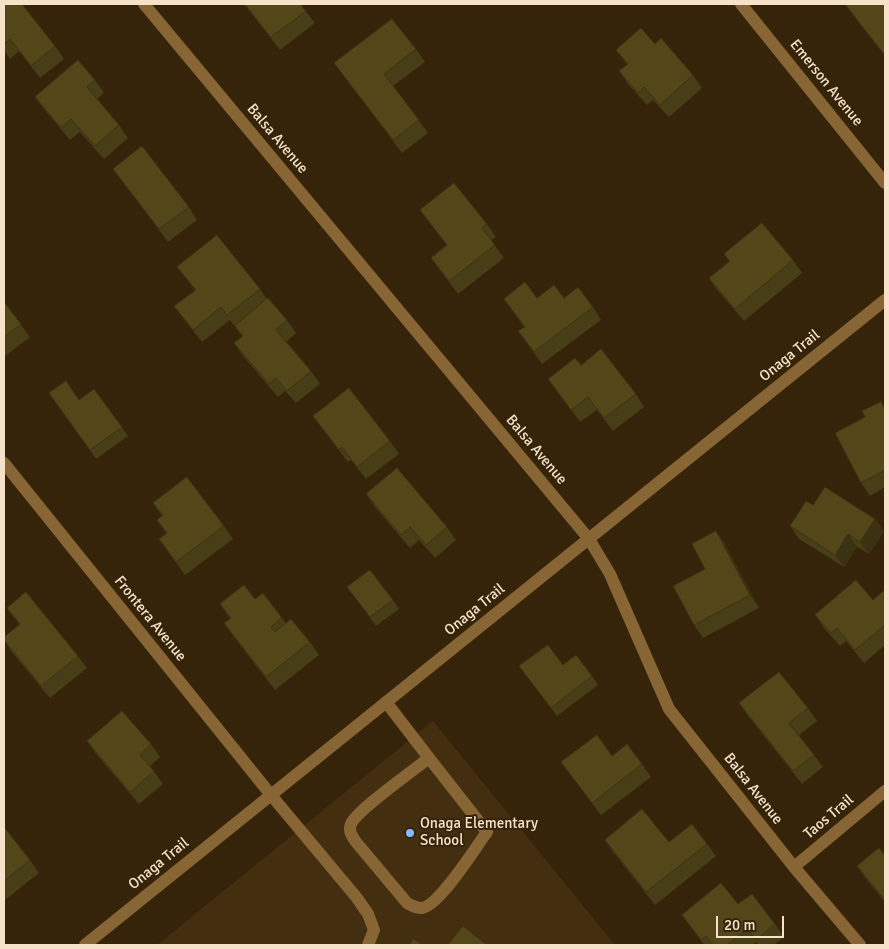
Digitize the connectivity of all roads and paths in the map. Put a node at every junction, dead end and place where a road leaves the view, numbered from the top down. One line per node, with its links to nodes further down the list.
1 (144, 4): 6 (street, Balsa Avenue)
2 (741, 4): 3 (street, Emerson Avenue)
3 (885, 183)
4 (885, 300): 6 (street, Onaga Trail)
5 (4, 463): 10 (street, Frontera Avenue)
6 (589, 539): 7 (street, Onaga Trail); 11 (street, Balsa Avenue)
7 (386, 702): 8 (street); 10 (street, Onaga Trail)
8 (429, 758): 8 (street)
9 (885, 791): 11 (street, Taos Trail)
10 (271, 795): 12 (street, Onaga Trail); 13 (street, Frontera Avenue)
11 (794, 867): 14 (street, Balsa Avenue)
12 (85, 945)
13 (368, 945)
14 (860, 945)

